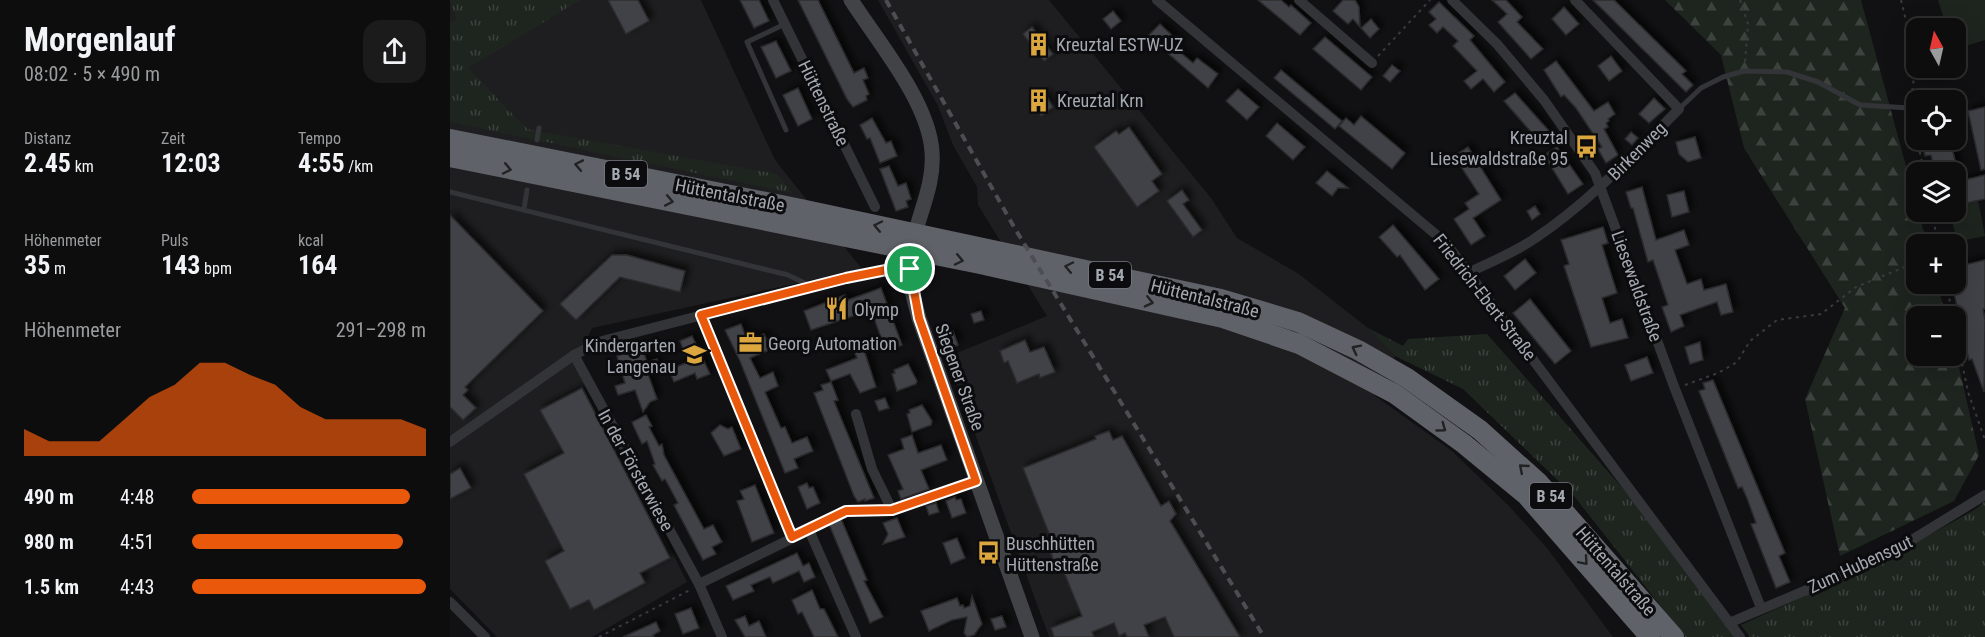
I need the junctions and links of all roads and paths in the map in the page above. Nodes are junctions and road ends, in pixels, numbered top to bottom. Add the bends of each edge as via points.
1 (773, 0) edge
2 (851, 0) edge
3 (1157, 0) edge
4 (1299, 0) edge
5 (1430, 0) edge
6 (1452, 0) edge
7 (1575, 0) edge
8 (1740, 0) edge
9 (1901, 0) edge
10 (1906, 20) edge
11 (785, 24) junction
12 (1372, 63) joint
13 (1744, 71) junction
14 (1906, 108) edge
15 (1679, 109) junction
16 (539, 129) dead end
17 (786, 130) dead end
18 (450, 139) edge
19 (537, 140) dead end
20 (450, 157) edge
21 (1601, 188) junction
22 (527, 190) dead end
23 (450, 192) edge
24 (875, 207) dead end
25 (524, 209) junction
26 (800, 218) junction
27 (1906, 267) edge
28 (910, 269) junction
29 (1468, 273) junction
30 (814, 287) junction
31 (701, 315) junction
32 (574, 355) junction
33 (1962, 366) edge
34 (1675, 389) junction
35 (856, 414) dead end
36 (1985, 440) edge
37 (450, 441) edge
38 (976, 481) junction
39 (1985, 495) edge
40 (892, 510) junction
41 (809, 530) junction
42 (792, 537) junction
43 (699, 584) junction
44 (450, 602) edge
45 (1761, 608) junction
46 (1730, 623) junction
47 (485, 637) edge
48 (599, 637) edge
49 (722, 637) edge
50 (856, 637) edge
51 (1032, 637) edge
52 (1650, 637) edge
53 (1674, 637) edge
54 (1740, 637) edge

1 - 11 street, Hüttenstraße
2 - 28 main road, Siegener Straße via 909,91 930,133 931,181
3 - 29 street, Friedrich-Ebert-Straße via 1423,221
4 - 12 street
5 - 12 path
6 - 21 street, Liesewaldstraße via 1497,44 1544,100 1595,173
7 - 15 street, Birkenweg
8 - 13 path via 1748,24
9 - 10 path
11 - 17 lane via 747,42
11 - 24 street, Hüttenstraße
13 - 14 lane via 1787,72 1818,82 1860,105
13 - 15 lane via 1701,88
15 - 21 street, Birkenweg
16 - 19 lane
26 -> 18 highway, Hüttentalstraße / B 54
20 -> 26 highway, Hüttentalstraße / B 54
21 - 29 street, Birkenweg via 1535,239
21 - 34 street, Liesewaldstraße
22 - 25 lane
23 - 25 lane
25 - 30 lane via 788,275
26 -> 52 highway, Hüttentalstraße / B 54 via 1223,318 1299,344 1395,394 1526,495
53 -> 26 highway, Hüttentalstraße / B 54 via 1539,483 1480,430 1407,378 1358,350 1298,322 1221,299
27 - 34 path via 1856,287 1821,314 1777,320 1750,341 1737,362
28 - 30 street via 882,270
28 - 38 main road, Siegener Straße via 919,318
29 - 46 street, Friedrich-Ebert-Straße
30 - 31 street
31 - 32 street via 602,341
31 - 42 street
32 - 37 street
32 - 43 street, In der Försterwiese
33 - 36 path
34 - 45 street, Liesewaldstraße
35 - 40 street via 872,469
38 - 40 street
38 - 51 main road, Siegener Straße
39 - 45 street, Zum Hubensgut via 1884,557
40 - 41 path via 846,511
41 - 42 street
41 - 50 street
42 - 43 street
43 - 48 path
43 - 49 street, In der Försterwiese
44 - 47 street
45 - 46 street, Zum Hubensgut
46 - 54 street, Friedrich-Ebert-Straße

